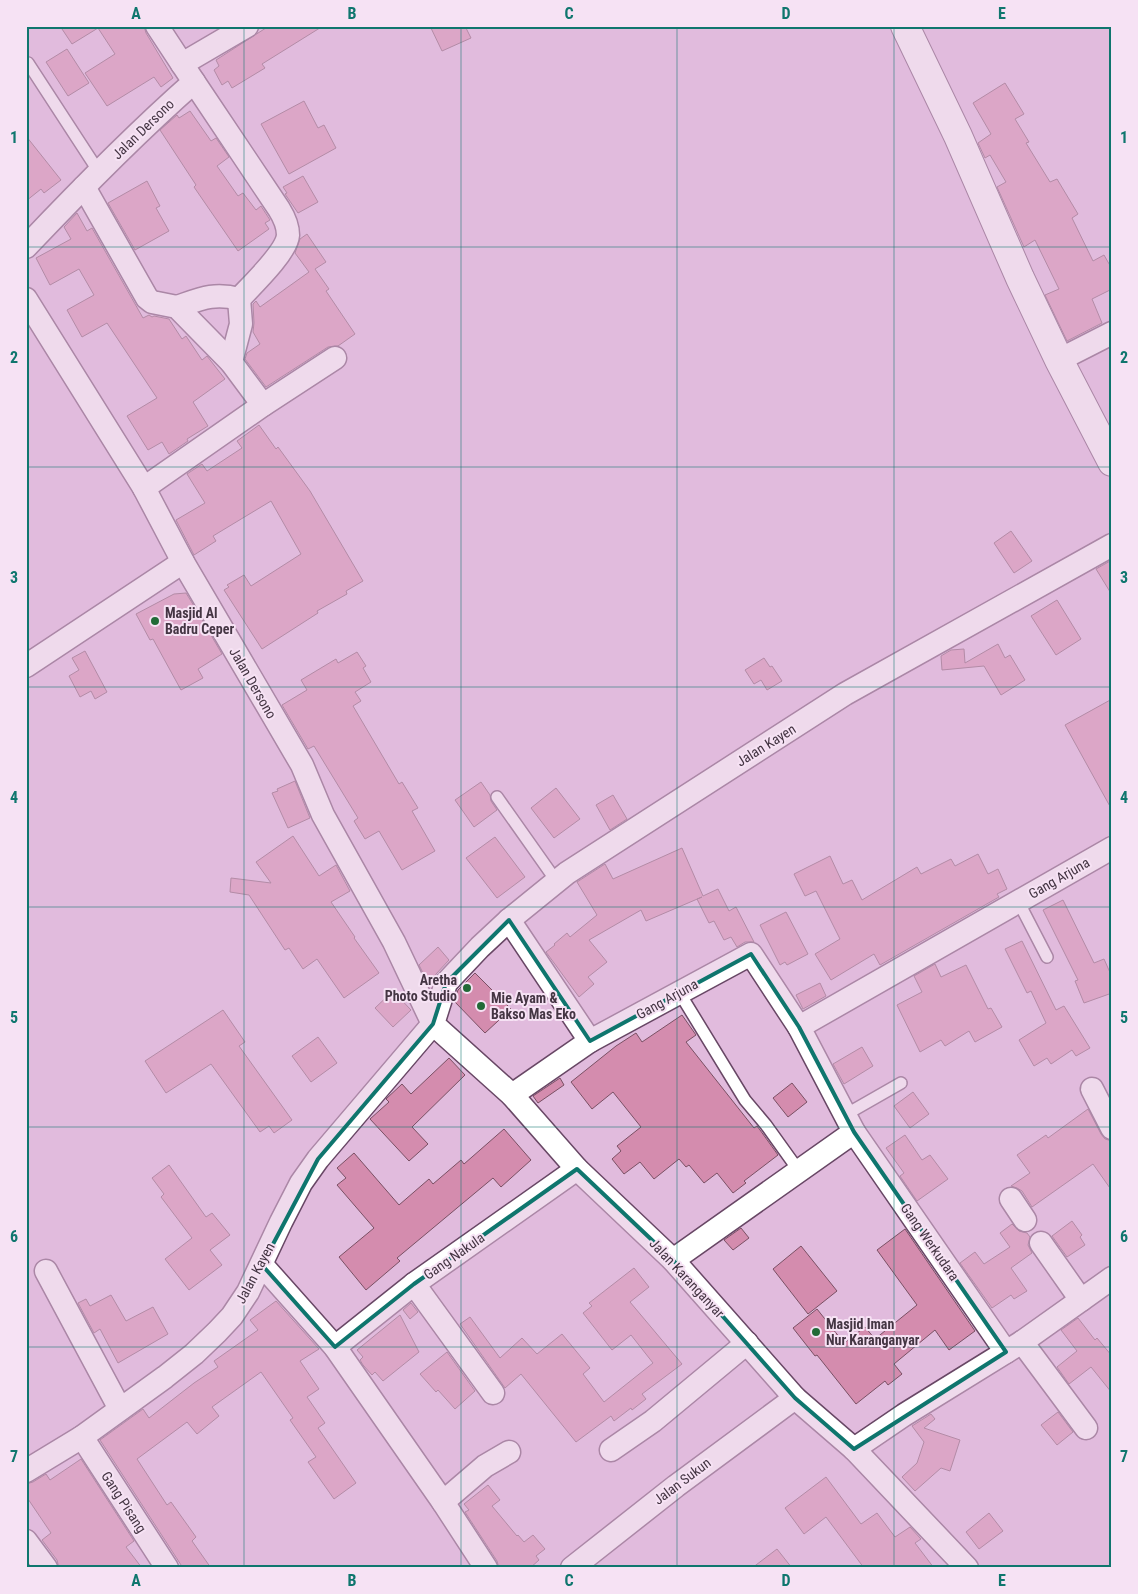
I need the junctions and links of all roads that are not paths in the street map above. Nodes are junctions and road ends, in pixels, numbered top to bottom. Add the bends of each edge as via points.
1 (157, 26) edge
2 (247, 26) edge
3 (904, 26) edge
4 (28, 63) dead end
5 (188, 73) junction
6 (92, 180) junction
7 (26, 247) edge
8 (26, 299) edge
9 (238, 299) junction
10 (177, 307) junction
11 (1112, 333) edge
12 (335, 358) dead end
13 (1059, 360) junction
14 (230, 362) junction
15 (263, 405) junction
16 (1112, 462) edge
17 (144, 488) junction
18 (1112, 545) edge
19 (182, 562) junction
20 (26, 666) edge
21 (497, 797) dead end
22 (1112, 848) edge
23 (557, 882) junction
24 (1018, 901) junction
25 (509, 920) junction
26 (1047, 957) dead end
27 (679, 992) junction
28 (433, 1024) junction
29 (799, 1027) junction
30 (590, 1041) junction
31 (900, 1083) dead end
32 (1092, 1089) dead end
33 (512, 1095) junction
34 (850, 1124) junction
35 (1112, 1128) edge
36 (577, 1169) junction
37 (799, 1171) junction
38 (1010, 1199) dead end
39 (1025, 1220) dead end
40 (1041, 1243) dead end
41 (673, 1260) junction
42 (262, 1265) junction
43 (46, 1271) dead end
44 (1112, 1278) edge
45 (414, 1284) junction
46 (1081, 1300) junction
47 (747, 1343) junction
48 (335, 1347) junction
49 (1014, 1347) junction
50 (493, 1393) dead end
51 (795, 1398) junction
52 (120, 1409) junction
53 (1086, 1428) dead end
54 (82, 1436) junction
55 (854, 1449) junction
56 (611, 1450) dead end
57 (509, 1452) dead end
58 (26, 1472) edge
59 (444, 1502) junction
60 (26, 1541) edge
61 (46, 1568) edge
62 (167, 1568) edge
63 (486, 1568) edge
64 (572, 1568) edge
65 (966, 1568) edge

1 - 5 street
2 - 5 street, Jalan Dersono
3 - 13 main road via 958,136
4 - 6 lane
5 - 6 street, Jalan Dersono via 153,118
5 - 9 street via 279,209 287,228 288,237 276,258
6 - 7 street, Jalan Dersono
6 - 10 street via 143,293 152,302
8 - 17 street, Jalan Dersono
9 - 10 street via 224,295 207,297
9 - 14 street via 241,324
10 - 14 street
11 - 13 street
12 - 15 street
13 - 16 main road
14 - 15 street
15 - 17 street
17 - 19 street, Jalan Dersono
18 - 23 street, Jalan Kayen via 845,694
19 - 20 street
19 - 28 street, Jalan Dersono via 302,765 323,815 394,942
21 - 23 lane
22 - 24 street, Gang Arjuna
23 - 25 street, Jalan Kayen
24 - 26 lane
24 - 29 street, Gang Arjuna
25 - 28 street, Jalan Kayen via 446,983
25 - 30 street
27 - 29 street, Gang Arjuna via 751,954
27 - 30 street, Gang Arjuna
27 - 37 lane via 745,1100
28 - 33 street, Jalan Karanganyar
28 - 42 street, Jalan Kayen via 318,1159 301,1183
29 - 34 street, Gang Arjuna
30 - 33 street, Gang Arjuna
31 - 34 lane
32 - 35 street
33 - 36 street, Jalan Karanganyar
34 - 37 street
34 - 49 street, Gang Werkudara
36 - 41 street, Jalan Karanganyar
36 - 45 street, Gang Nakula
37 - 41 street
38 - 39 street
40 - 46 street
41 - 47 street, Jalan Karanganyar
42 - 48 street
42 - 52 street, Jalan Kayen via 232,1316 217,1332 194,1354
43 - 52 street
44 - 46 street
45 - 48 street, Gang Nakula
45 - 50 street
46 - 49 street
47 - 51 street, Jalan Karanganyar
47 - 56 street via 653,1421
48 - 59 street
49 - 53 street, Gang Werkudara
49 - 55 street
51 - 55 street, Jalan Karanganyar
51 - 64 street, Jalan Sukun
52 - 54 street, Jalan Kayen
54 - 58 street, Jalan Kayen
54 - 62 street, Gang Pisang
55 - 65 street, Jalan Karanganyar
57 - 59 street via 486,1466
59 - 63 street
60 - 61 street

